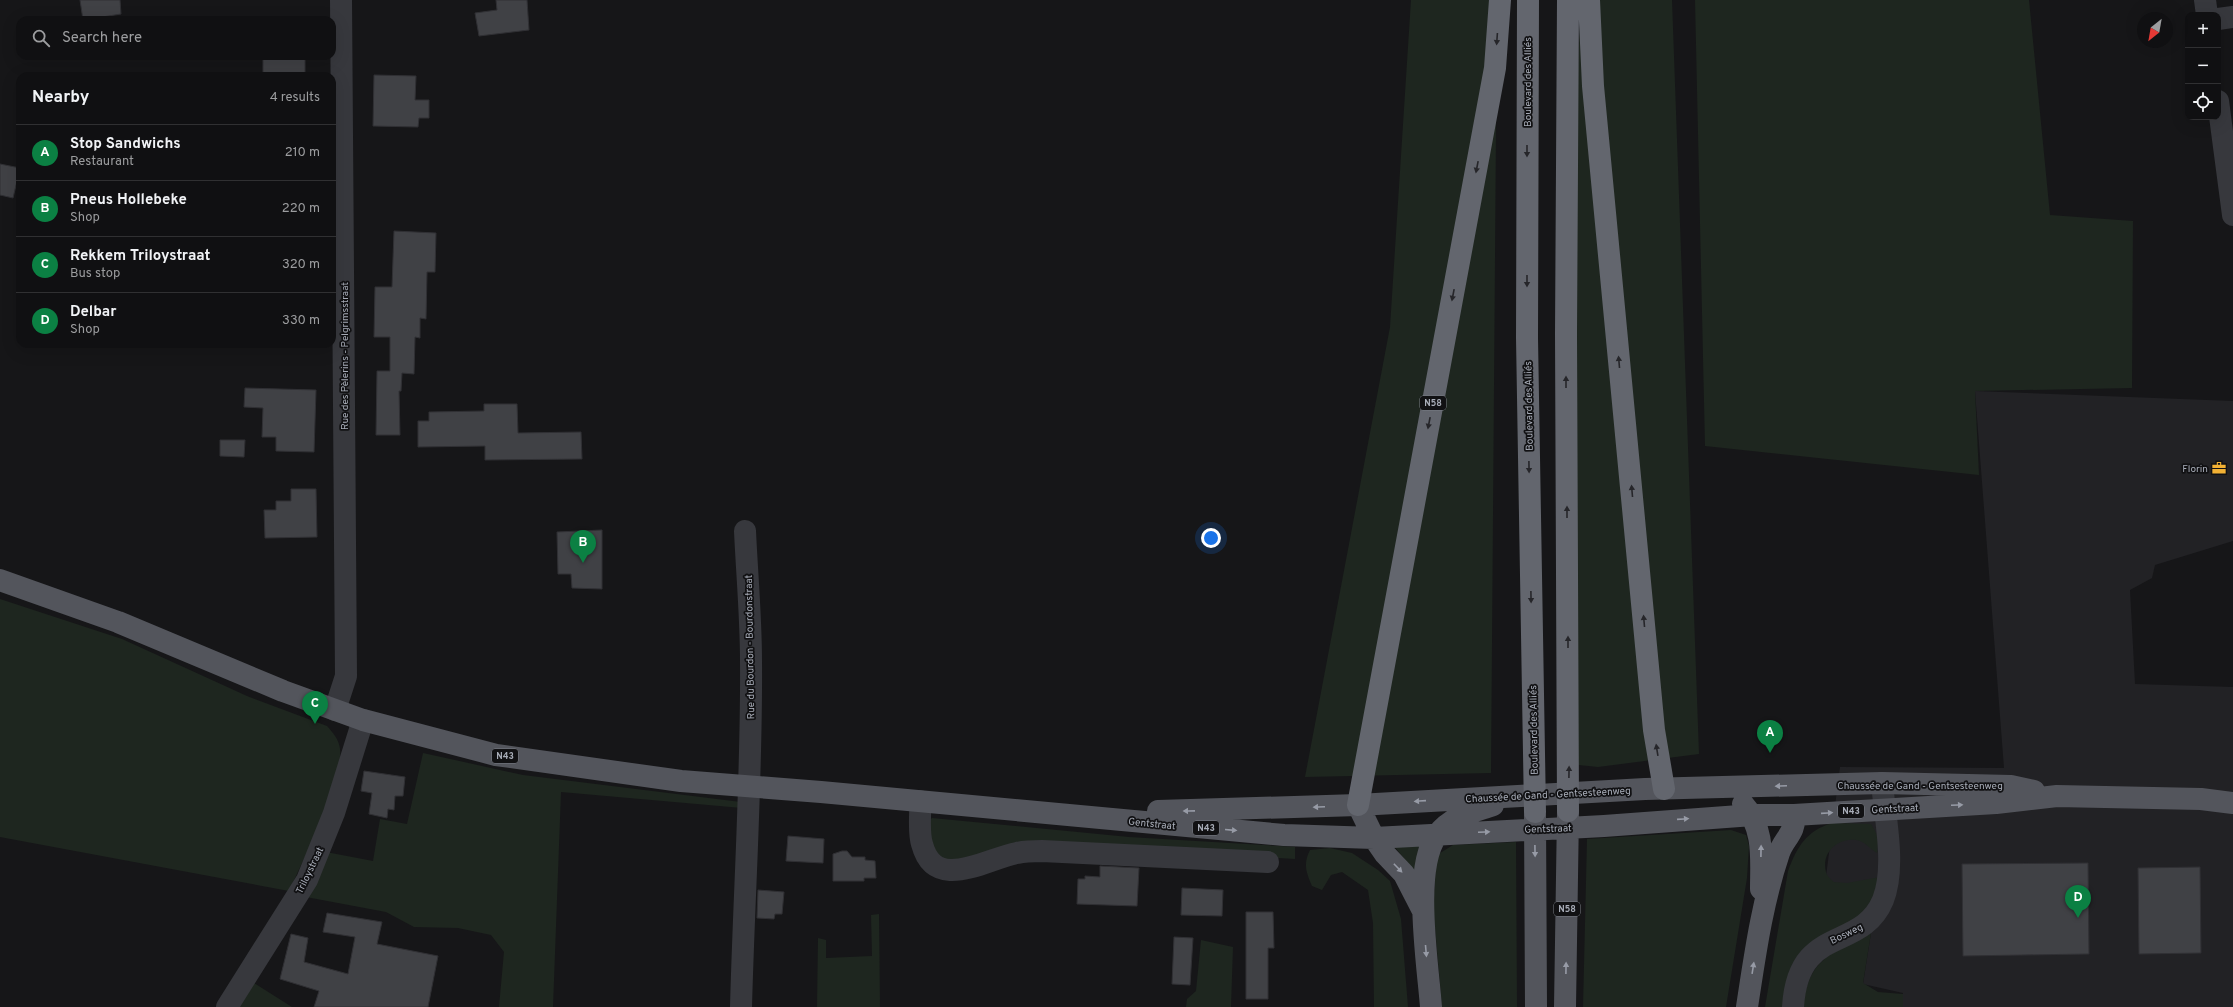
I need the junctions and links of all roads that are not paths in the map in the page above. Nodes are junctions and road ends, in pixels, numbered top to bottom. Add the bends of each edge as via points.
1 (341, 0) edge
2 (1500, 0) edge
3 (1528, 0) edge
4 (1568, 0) edge
5 (1589, 0) edge
6 (2205, 0) edge
7 (2207, 12) edge
8 (2233, 17) edge
9 (2221, 19) edge
10 (2220, 120) edge
11 (2233, 215) edge
12 (745, 531) dead end
13 (0, 580) edge
14 (335, 710) junction
15 (363, 720) junction
16 (1882, 783) junction
17 (750, 787) junction
18 (1719, 788) junction
19 (2233, 792) edge
20 (2057, 796) junction
21 (2201, 798) junction
22 (920, 801) junction
23 (1650, 802) junction
24 (2233, 803) edge
25 (1358, 805) junction
26 (1885, 808) junction
27 (1568, 811) joint
28 (1039, 812) junction
29 (1535, 812) joint
30 (1753, 815) junction
31 (1794, 815) junction
32 (1459, 816) junction
33 (1438, 834) junction
34 (1374, 838) junction
35 (1268, 862) dead end
36 (1423, 912) junction
37 (1760, 918) junction
38 (227, 1007) edge
39 (741, 1007) edge
40 (1431, 1007) edge
41 (1536, 1007) edge
42 (1565, 1007) edge
43 (1747, 1007) edge
44 (1793, 1007) edge

1 - 14 street, Rue des Pèlerins - Pelgrimsstraat via 346,676
2 -> 25 highway, N58 via 1495,68
3 -> 29 highway, Boulevard des Alliés via 1527,338
27 -> 4 highway, N58
23 -> 5 highway via 1654,730 1598,142
6 - 7 street
8 - 9 street
10 - 11 street
12 - 17 street, Rue du Bourdon - Bourdonstraat via 751,663
13 - 14 main road, N43 via 118,622
14 - 15 main road, N43
15 - 17 main road, N43 via 496,755 681,781
15 - 38 street, Triloystraat via 334,813 307,880
16 -> 18 main road, Chaussée de Gand - Gentsesteenweg / N43
16 - 20 main road, Chaussée de Gand - Gentsesteenweg / N43 via 2011,786
16 - 26 street, Bosweg
17 - 22 main road, N43
17 - 39 street, Rue du Bourdon - Bourdonstraat via 745,858
18 - 23 main road, Chaussée de Gand - Gentsesteenweg / N43
18 - 30 main road via 1739,800
19 - 21 main road, N43
20 - 21 main road, N43
26 -> 20 main road, Gentstraat / N43
21 - 24 main road, N43
22 - 28 main road, N43
22 - 35 street via 921,842 926,857 944,870 961,870 1017,853 1042,850
23 -> 30 main road, Gentstraat / N43
23 - 32 main road, Chaussée de Gand - Gentsesteenweg / N43 via 1519,797
32 -> 23 main road, Gentstraat / N43 via 1604,826
25 -> 28 main road, Chaussée de Gand - Gentsesteenweg / N43 via 1252,810
32 -> 25 main road, Chaussée de Gand - Gentsesteenweg / N43
25 - 34 main road
31 -> 26 main road, Gentstraat / N43
26 - 44 street, Bosweg via 1889,861 1883,900 1871,920 1859,929 1826,943 1808,959 1800,970 1794,990
42 -> 27 main road, N58
28 -> 34 main road, Gentstraat / N43 via 1284,835
29 -> 41 main road
30 - 31 main road, Gentstraat / N43
37 -> 30 main road via 1761,843
31 - 37 main road via 1795,826 1779,852
32 - 33 main road, Gentstraat / N43
33 - 34 main road, Gentstraat / N43
33 - 36 main road via 1428,854
34 -> 36 main road via 1404,874
36 -> 40 main road
43 -> 37 main road

